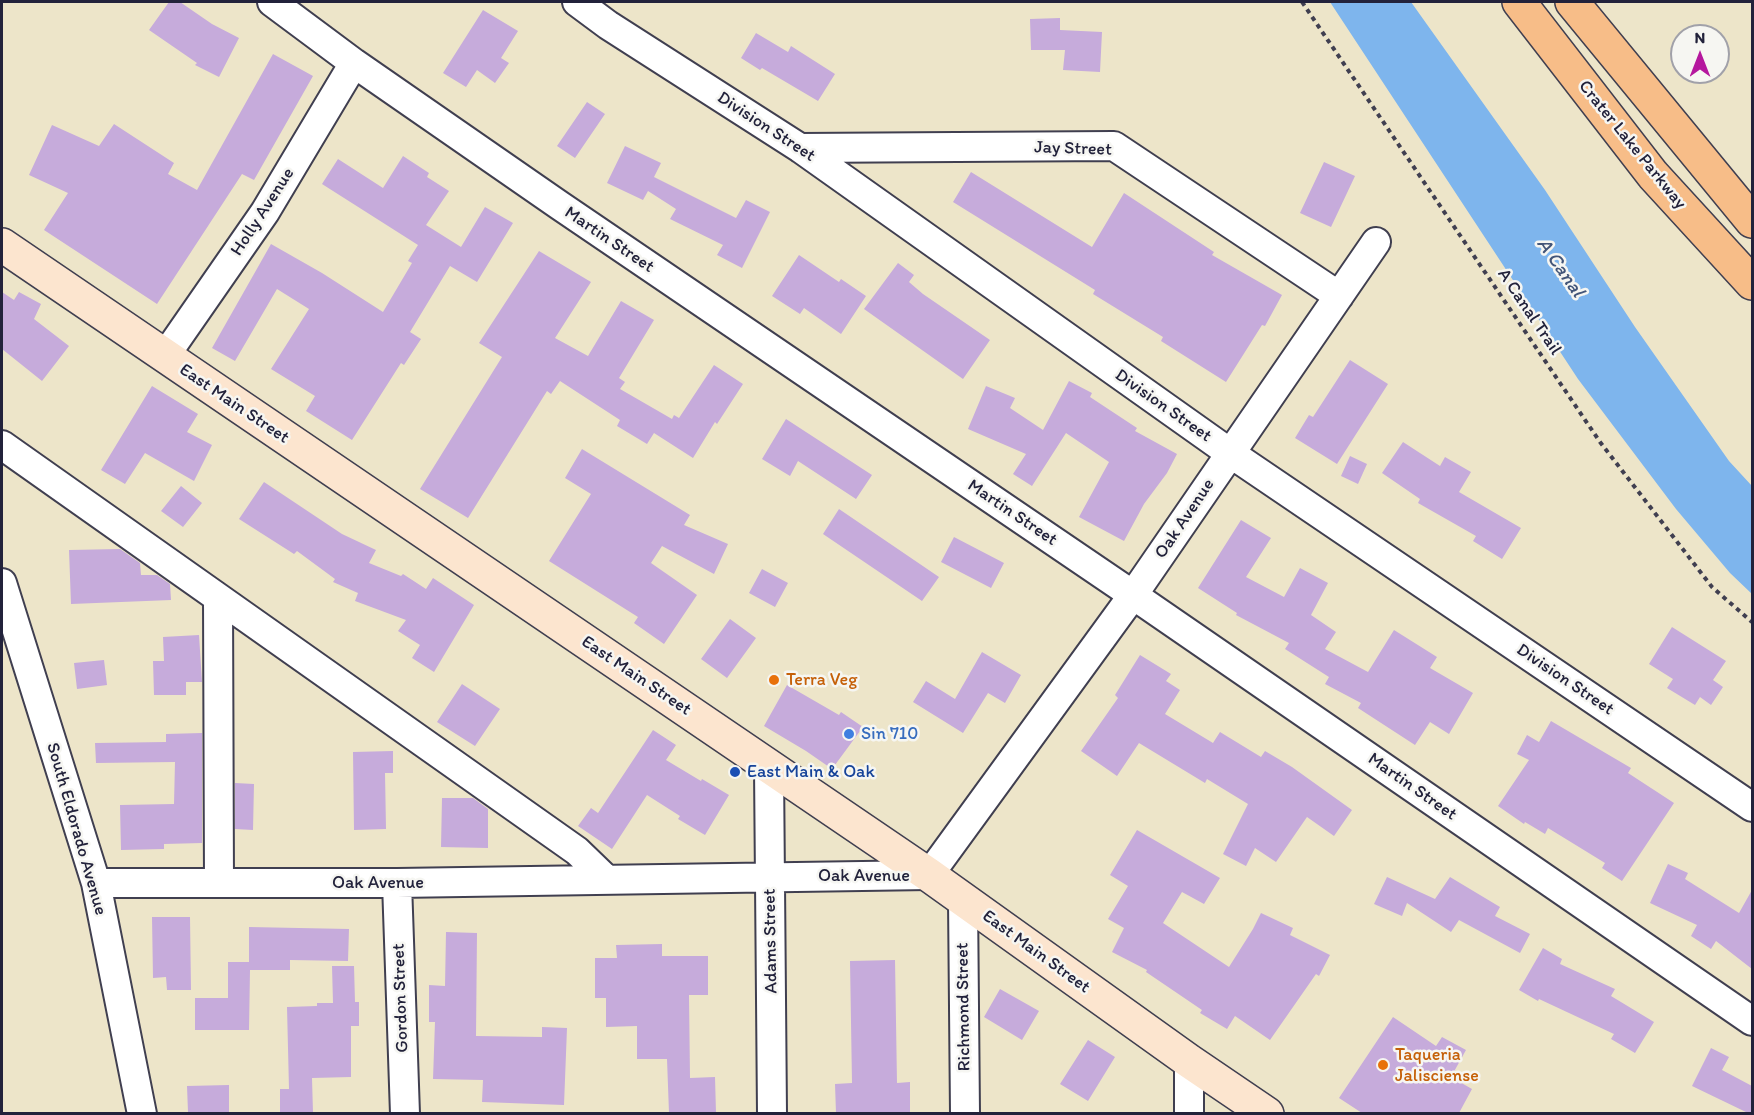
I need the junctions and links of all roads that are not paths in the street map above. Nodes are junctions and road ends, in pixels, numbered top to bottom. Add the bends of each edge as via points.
1 (272, 2) edge
2 (577, 2) edge
3 (1519, 2) edge
4 (1579, 6) edge
5 (354, 63) junction
6 (800, 148) junction
7 (1752, 221) edge
8 (1376, 242) dead end
9 (2, 245) edge
10 (1752, 283) edge
11 (1339, 296) junction
12 (165, 356) junction
13 (2, 445) edge
14 (1230, 453) junction
15 (2, 583) edge
16 (1133, 595) junction
17 (219, 598) junction
18 (769, 768) junction
19 (1752, 807) edge
20 (929, 875) junction
21 (770, 877) junction
22 (606, 879) junction
23 (96, 883) junction
24 (219, 883) junction
25 (397, 883) junction
26 (963, 900) junction
27 (1752, 1022) edge
28 (1189, 1061) junction
29 (142, 1113) edge
30 (405, 1113) edge
31 (772, 1113) edge
32 (965, 1113) edge
33 (1189, 1113) edge
34 (1267, 1113) edge

1 - 5 street, Martin Street
2 - 6 street, Division Street
3 - 10 main road, Crater Lake Parkway via 1653,175
4 - 7 main road
5 - 12 street, Holly Avenue via 266,212
5 - 16 street, Martin Street
6 - 11 street, Jay Street via 1114,146
6 - 14 street, Division Street
8 - 11 street, Oak Avenue
9 - 12 street, East Main Street
11 - 14 street, Oak Avenue
12 - 18 street, East Main Street
13 - 17 street
14 - 16 street, Oak Avenue
14 - 19 street, Division Street
15 - 23 street, South Eldorado Avenue
16 - 20 street, Oak Avenue
16 - 27 street, Martin Street
17 - 22 street via 577,851
17 - 24 street
18 - 20 street, East Main Street
18 - 21 street, Adams Street
20 - 21 street, Oak Avenue
20 - 26 street, East Main Street
21 - 22 street, Oak Avenue
21 - 31 street, Adams Street
22 - 25 street, Oak Avenue
23 - 24 street, Oak Avenue
23 - 29 street, South Eldorado Avenue
24 - 25 street, Oak Avenue
25 - 30 street, Gordon Street
26 - 28 street, East Main Street
26 - 32 street, Richmond Street
28 - 33 street
28 - 34 street, East Main Street

